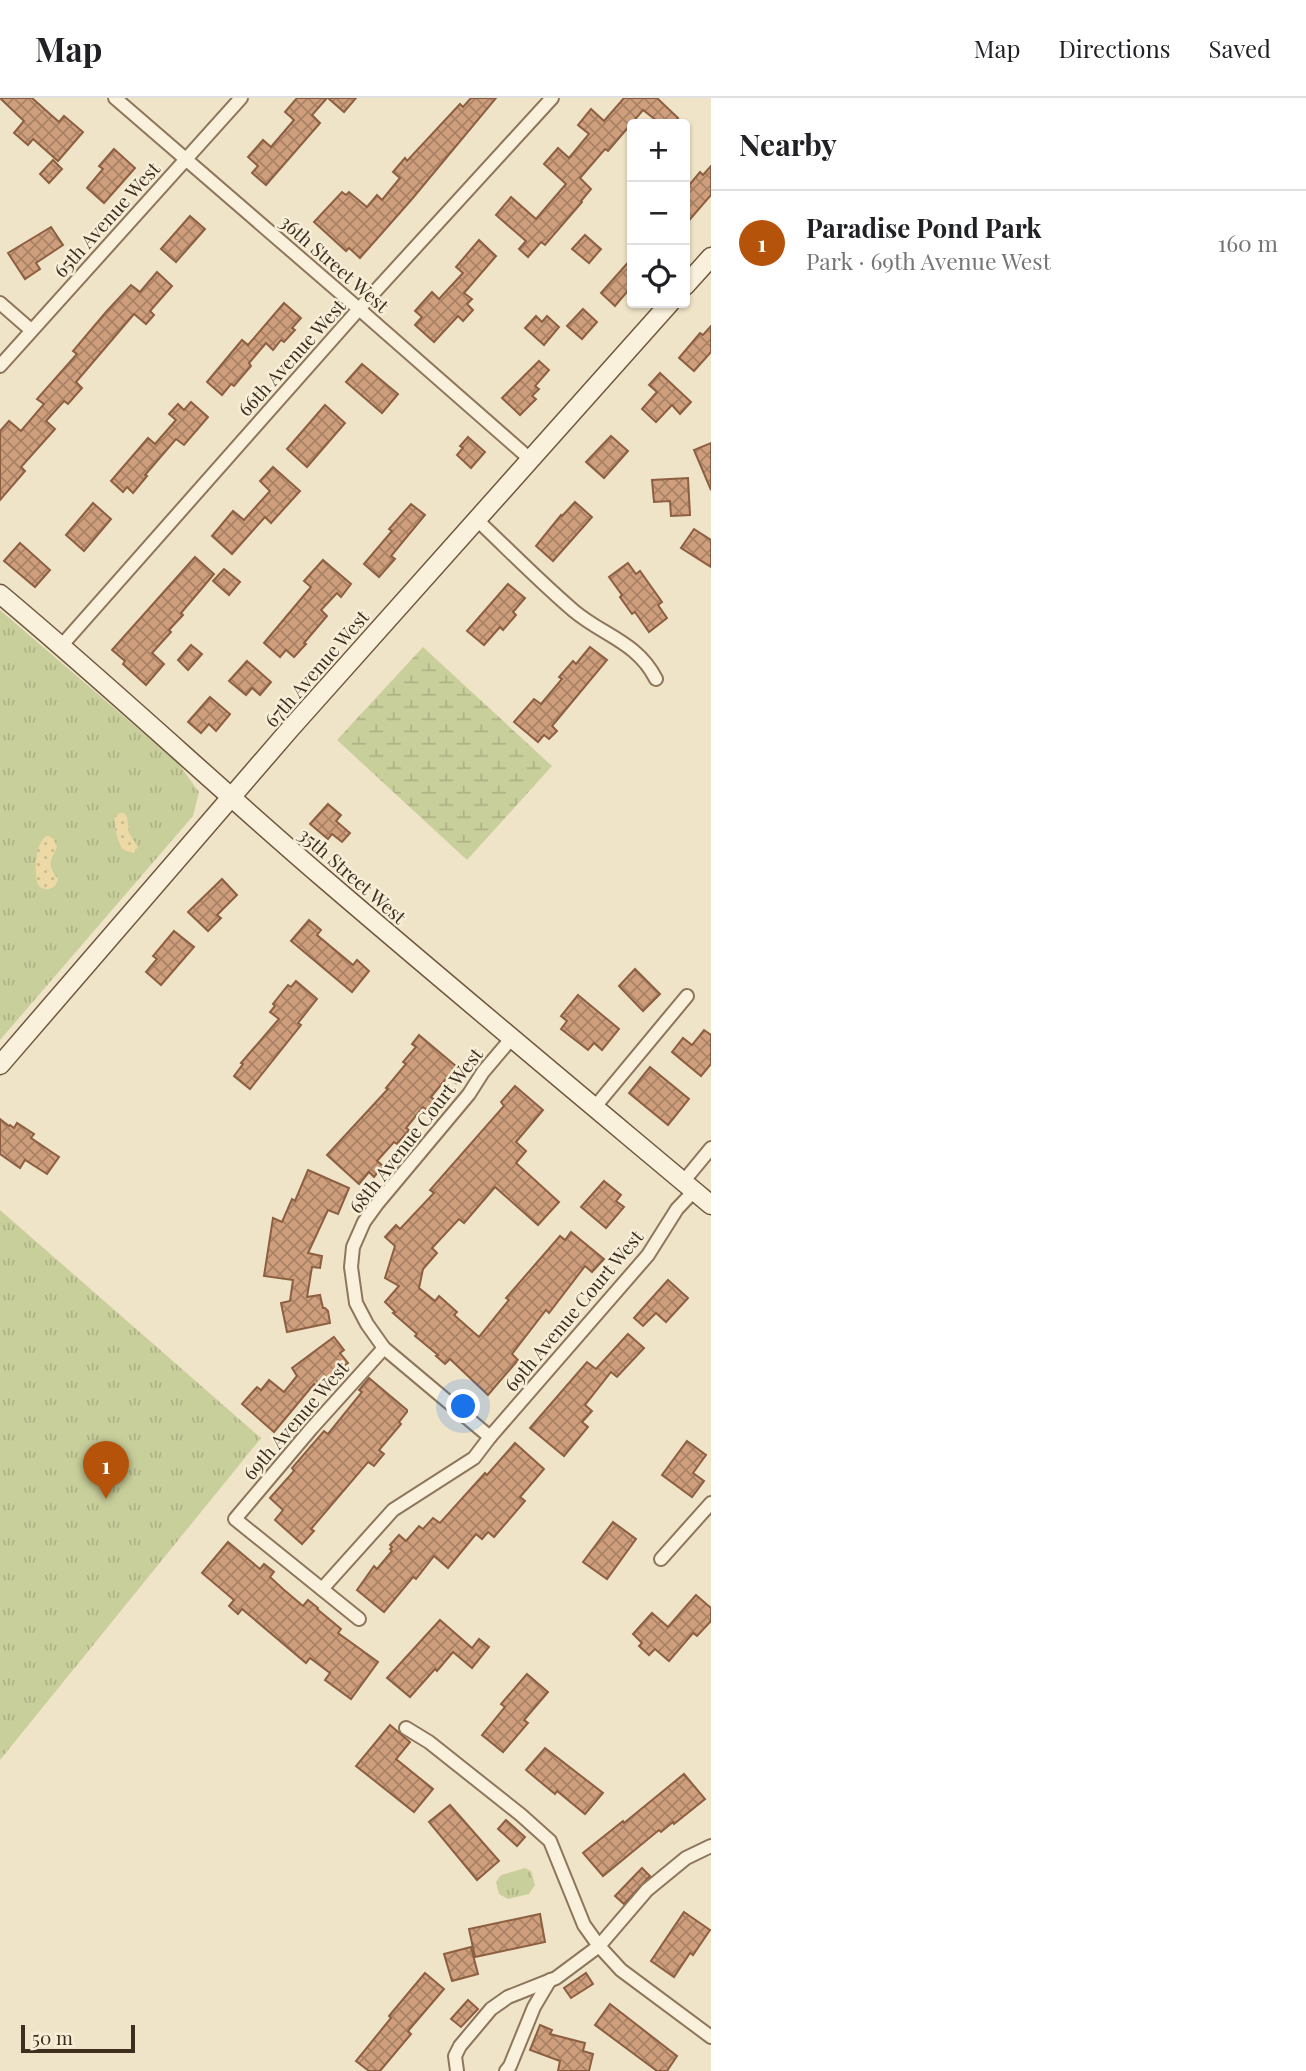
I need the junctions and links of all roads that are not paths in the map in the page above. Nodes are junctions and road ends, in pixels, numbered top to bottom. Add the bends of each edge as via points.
1 (115, 98) edge
2 (241, 98) edge
3 (552, 98) edge
4 (186, 160) junction
5 (711, 257) edge
6 (690, 280) edge
7 (0, 303) edge
8 (666, 308) edge
9 (359, 309) junction
10 (31, 330) junction
11 (0, 366) edge
12 (530, 459) junction
13 (476, 519) junction
14 (0, 594) edge
15 (62, 645) junction
16 (656, 679) dead end
17 (231, 797) junction
18 (687, 996) dead end
19 (511, 1039) junction
20 (0, 1065) edge
21 (594, 1108) junction
22 (711, 1148) edge
23 (688, 1186) junction
24 (711, 1205) edge
25 (384, 1348) junction
26 (489, 1437) junction
27 (711, 1503) edge
28 (661, 1559) dead end
29 (322, 1590) junction
30 (359, 1619) dead end
31 (407, 1728) dead end
32 (711, 1846) edge
33 (599, 1947) junction
34 (550, 1980) junction
35 (711, 2036) edge
36 (457, 2071) edge
37 (506, 2071) edge

1 - 4 street, 36th Street West
2 - 4 street, 65th Avenue West
3 - 9 street, 66th Avenue West
4 - 9 street, 36th Street West
4 - 10 street, 65th Avenue West
5 - 6 street
7 - 10 street
8 - 12 street, 67th Avenue West
9 - 12 street, 36th Street West
9 - 15 street, 66th Avenue West
10 - 11 street, 65th Avenue West
12 - 13 street, 67th Avenue West
13 - 16 street via 576,612 632,648
13 - 17 street, 67th Avenue West
14 - 15 street, 35th Street West
15 - 17 street, 35th Street West
17 - 19 street, 35th Street West
17 - 20 street, 67th Avenue West
18 - 21 street
19 - 21 street, 35th Street West
19 - 25 street, 68th Avenue Court West via 377,1204 353,1247 356,1303
21 - 23 street, 35th Street West
22 - 23 street
23 - 24 street, 35th Street West
23 - 26 street, 69th Avenue Court West via 648,1255
25 - 26 street
25 - 29 street, 69th Avenue West via 235,1519
26 - 29 street, 69th Avenue Court West via 474,1458 393,1510
27 - 28 street
29 - 30 street
31 - 33 street via 550,1841 584,1925
32 - 33 street via 686,1858 647,1890
33 - 34 street
33 - 35 street via 621,1970
34 - 36 street via 491,2009 460,2046 455,2056
34 - 37 street

